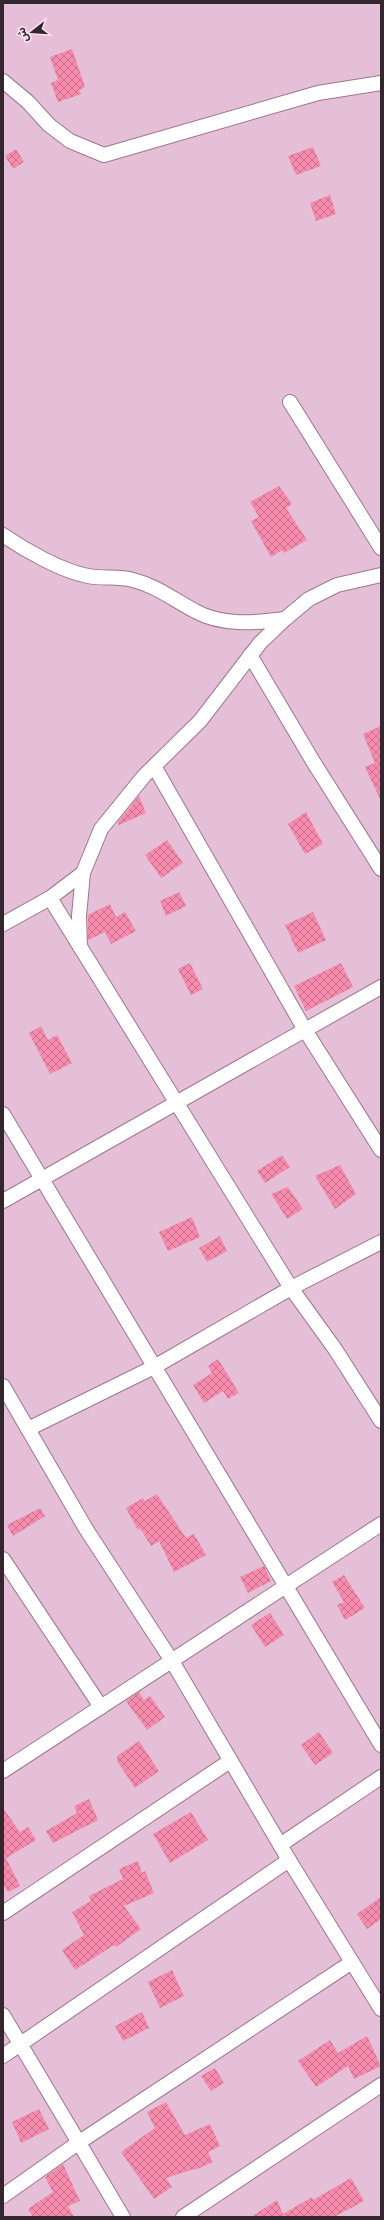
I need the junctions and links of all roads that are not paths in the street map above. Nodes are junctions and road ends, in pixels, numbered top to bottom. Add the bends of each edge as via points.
1 (3, 81) edge
2 (381, 83) edge
3 (290, 402) dead end
4 (3, 535) edge
5 (381, 548) edge
6 (381, 575) edge
7 (284, 618) junction
8 (250, 656) junction
9 (154, 766) junction
10 (381, 869) edge
11 (83, 873) junction
12 (50, 898) junction
13 (3, 924) edge
14 (80, 949) junction
15 (381, 987) edge
16 (305, 1030) junction
17 (176, 1103) junction
18 (3, 1114) edge
19 (381, 1150) edge
20 (42, 1178) junction
21 (3, 1201) edge
22 (381, 1242) edge
23 (291, 1288) junction
24 (154, 1367) junction
25 (3, 1386) edge
26 (381, 1421) edge
27 (28, 1429) junction
28 (381, 1524) edge
29 (3, 1559) edge
30 (287, 1587) junction
31 (172, 1661) junction
32 (101, 1707) junction
33 (381, 1745) edge
34 (230, 1761) junction
35 (3, 1771) edge
36 (381, 1777) edge
37 (280, 1845) junction
38 (289, 1860) junction
39 (3, 1912) edge
40 (352, 1962) junction
41 (381, 2009) edge
42 (3, 2015) edge
43 (21, 2044) junction
44 (3, 2056) edge
45 (381, 2085) edge
46 (78, 2143) junction
47 (3, 2196) edge
48 (123, 2217) edge
49 (183, 2217) edge

1 - 2 street via 70,142 104,155 318,92
3 - 5 street
4 - 7 street via 24,550 59,565 88,576 112,576 134,580 166,593 196,612 228,622 260,623
6 - 7 street via 336,585 309,599
7 - 8 street
8 - 9 street via 200,721
8 - 10 street
9 - 11 street via 101,829
9 - 16 street
11 - 12 street
11 - 14 street via 79,916
12 - 13 street
12 - 14 street
14 - 17 street
15 - 16 street
16 - 17 street
16 - 19 street
17 - 20 street
17 - 23 street
18 - 20 street
20 - 21 street
20 - 24 street
22 - 23 street
23 - 24 street
23 - 26 street via 335,1349
24 - 27 street
24 - 30 street
25 - 27 street
27 - 31 street via 86,1530
28 - 30 street
29 - 32 street
30 - 31 street
30 - 33 street
31 - 32 street
31 - 34 street
32 - 35 street
34 - 37 street
34 - 39 street
36 - 37 street
37 - 38 street
38 - 40 street
38 - 43 street
40 - 41 street
40 - 46 street
42 - 43 street
43 - 44 street
43 - 46 street
45 - 49 street
46 - 47 street
46 - 48 street

